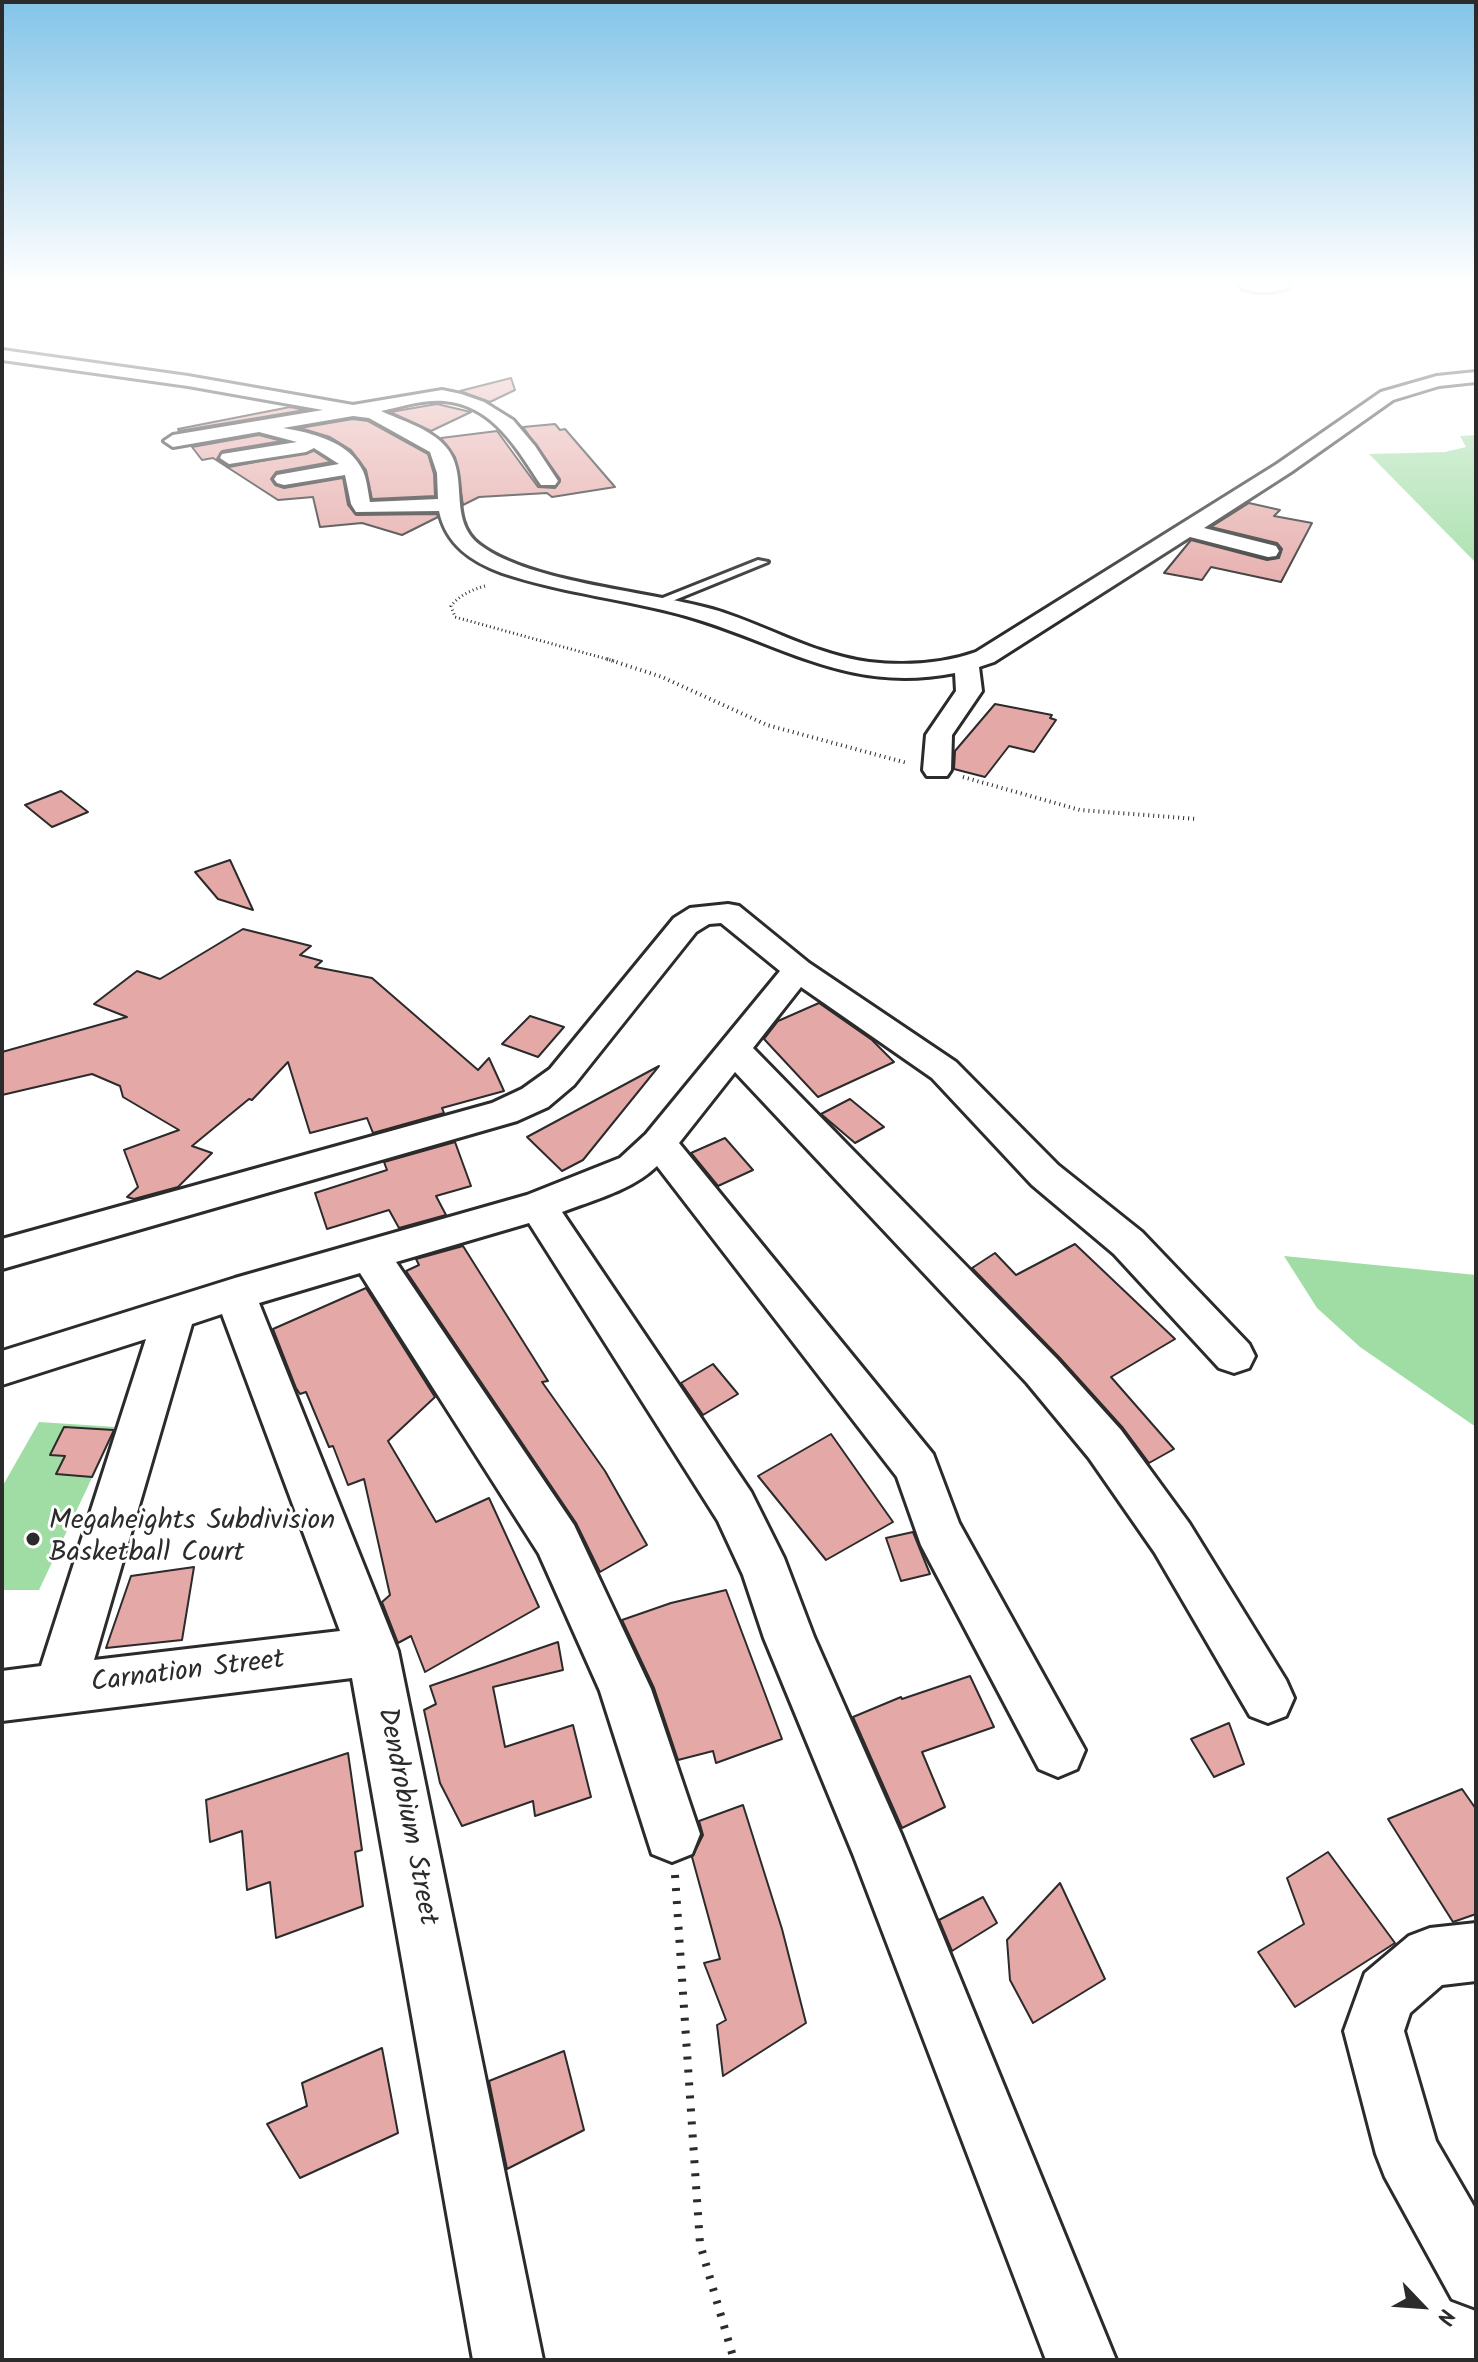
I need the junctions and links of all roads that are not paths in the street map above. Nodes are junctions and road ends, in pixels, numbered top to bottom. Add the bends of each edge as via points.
1 (272, 396) edge
2 (428, 396) edge
3 (443, 396) edge
4 (1387, 396) edge
5 (348, 410) junction
6 (253, 427) junction
7 (173, 441) dead end
8 (321, 443) junction
9 (229, 458) dead end
10 (352, 468) junction
11 (284, 479) dead end
12 (548, 481) dead end
13 (445, 505) junction
14 (1188, 530) junction
15 (1268, 551) dead end
16 (762, 562) dead end
17 (656, 603) junction
18 (967, 664) junction
19 (937, 770) road end
20 (798, 970) junction
21 (733, 1048) junction
22 (659, 1143) junction
23 (538, 1206) junction
24 (2, 1254) edge
25 (369, 1254) junction
26 (235, 1294) junction
27 (174, 1315) junction
28 (1234, 1356) dead end
29 (2, 1368) edge
30 (373, 1651) junction
31 (59, 1690) junction
32 (2, 1696) edge
33 (1268, 1698) dead end
34 (1058, 1750) dead end
35 (672, 1834) road end
36 (1476, 1952) edge
37 (1476, 2275) edge
38 (508, 2360) edge
39 (1081, 2360) edge

1 - 5 street
2 - 5 street
3 - 12 street via 516,430
4 - 14 street
5 - 6 street
5 - 13 street via 381,415 434,445 443,458
6 - 7 street
6 - 8 street
8 - 9 street
8 - 10 street
10 - 11 street
10 - 13 street via 363,508
13 - 17 street via 468,546 496,564
14 - 15 street
14 - 18 street
16 - 17 lane
17 - 18 street via 720,619 837,664 907,672
18 - 19 street via 969,691 939,735
20 - 21 street
20 - 24 street via 728,913 701,915 685,925 562,1077 535,1098 504,1112
20 - 28 street via 944,1070 1045,1175 1128,1243
21 - 22 street
21 - 33 street via 1042,1371 1105,1444 1172,1538
22 - 23 street via 633,1167
22 - 34 street via 917,1468 938,1530
23 - 25 street
23 - 39 street via 735,1507 767,1574
25 - 26 street
25 - 35 street via 557,1540 625,1689
26 - 27 street
26 - 30 street, Dendrobium Street
27 - 29 street
27 - 31 street
30 - 31 street, Carnation Street
30 - 38 street, Dendrobium Street
31 - 32 street, Carnation Street
36 - 37 street via 1430,1957 1386,1994 1374,2031 1408,2154

